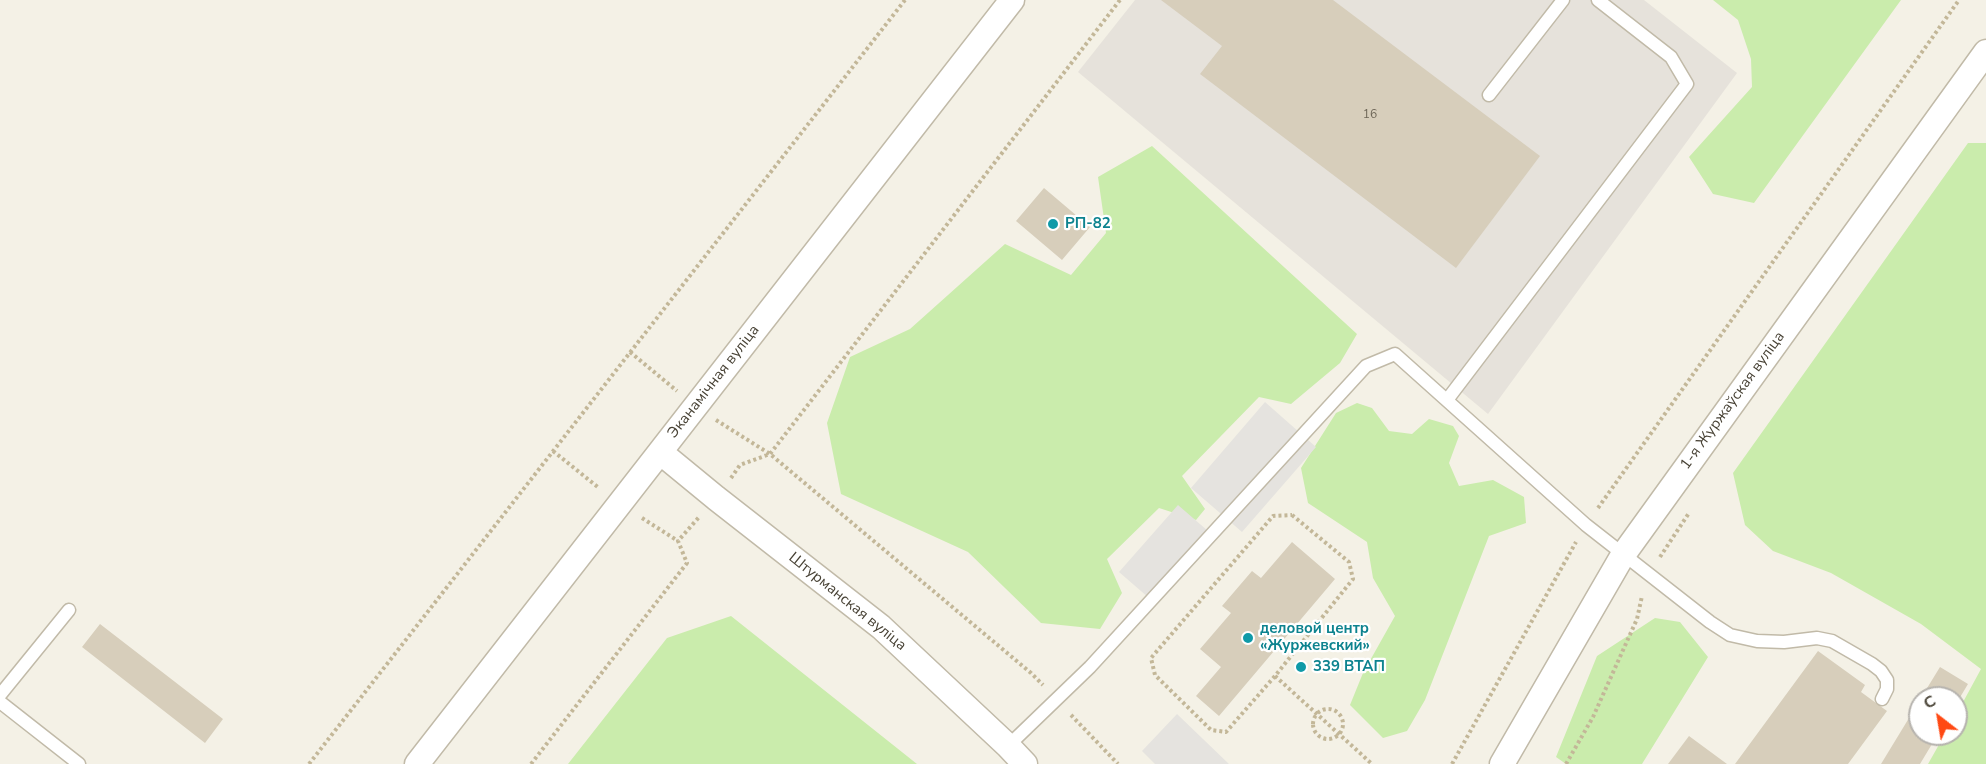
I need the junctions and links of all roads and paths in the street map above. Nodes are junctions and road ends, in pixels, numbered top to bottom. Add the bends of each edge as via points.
1 (905, 0) edge
2 (1012, 0) edge
3 (1120, 0) edge
4 (1563, 0) edge
5 (1598, 0) edge
6 (1959, 0) edge
7 (1986, 52) edge
8 (1489, 95) dead end
9 (630, 352) junction
10 (1447, 400) junction
11 (695, 406) junction
12 (660, 452) junction
13 (770, 454) junction
14 (716, 498) junction
15 (1586, 525) junction
16 (1623, 555) junction
17 (1648, 574) junction
18 (69, 610) dead end
19 (1275, 676) junction
20 (0, 695) edge
21 (1882, 699) dead end
22 (1057, 700) junction
23 (0, 702) edge
24 (1317, 714) junction
25 (1340, 735) junction
26 (1008, 746) junction
27 (79, 764) edge
28 (309, 764) edge
29 (417, 764) edge
30 (531, 764) edge
31 (1025, 764) edge
32 (1118, 764) edge
33 (1372, 764) edge
34 (1452, 764) edge
35 (1502, 764) edge
36 (1566, 764) edge

1 - 9 path
2 - 11 street, Эканамічная вуліца
3 - 13 path
4 - 8 lane
5 - 10 lane via 1671,57 1687,84
6 - 15 path
7 - 16 street, 1-я Журжаўская вуліца
9 - 11 path
9 - 28 path
10 - 15 lane
10 - 22 lane via 1395,354 1366,366
11 - 12 street, Эканамічная вуліца
11 - 13 path
12 - 14 street, Штурманская вуліца
12 - 29 street, Эканамічная вуліца
13 - 14 path via 740,465
13 - 22 path via 1031,673
14 - 26 street, Штурманская вуліца via 881,627
14 - 30 path via 678,541 687,563
15 - 16 lane
15 - 34 path
16 - 17 lane
16 - 35 street, 1-я Журжаўская вуліца
17 - 21 lane via 1730,635 1757,641 1832,641 1881,671 1887,680
17 - 36 path via 1637,619 1593,717
18 - 20 lane
19 - 19 path via 1353,579 1349,562 1292,515 1273,516 1151,658 1155,675 1211,730 1226,732
19 - 24 path
22 - 26 lane
22 - 32 path
23 - 27 lane
24 - 25 path
24 - 25 path via 1313,727 1321,738
24 - 25 path via 1329,708 1341,714 1344,728
25 - 33 path
26 - 31 street, Штурманская вуліца

